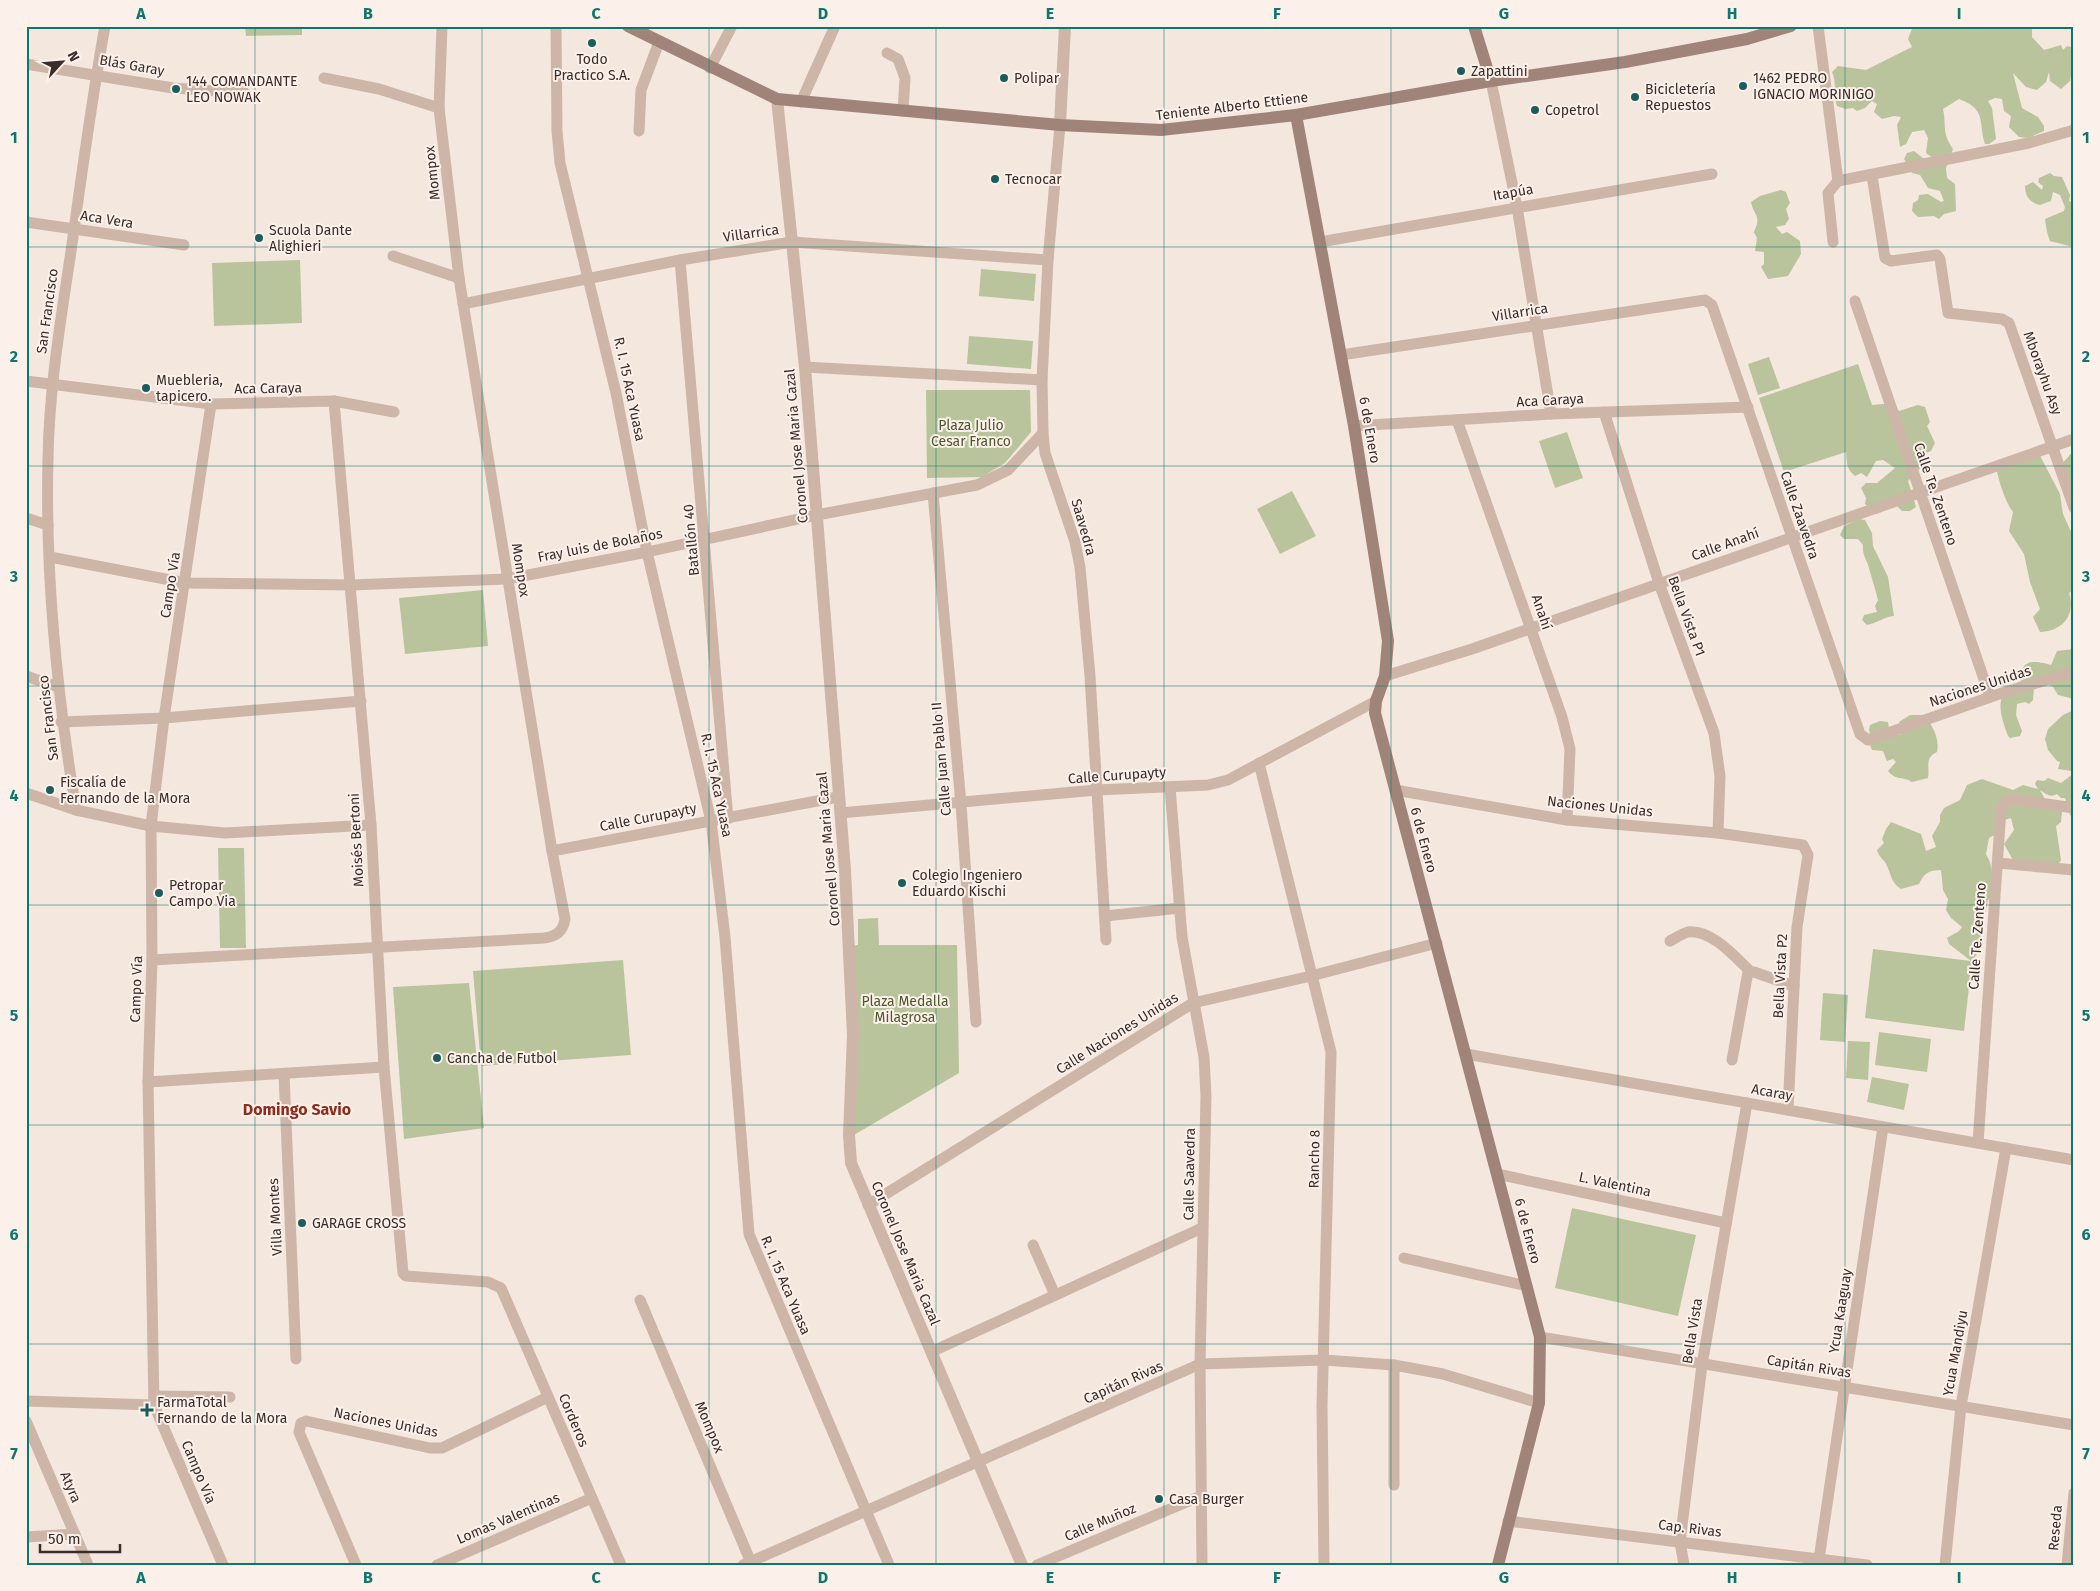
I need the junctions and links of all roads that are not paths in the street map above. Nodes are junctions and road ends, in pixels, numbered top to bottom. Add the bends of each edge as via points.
1 (105, 26) edge
2 (442, 26) edge
3 (556, 26) edge
4 (732, 26) edge
5 (835, 26) edge
6 (1065, 26) edge
7 (1474, 26) edge
8 (1791, 26) edge
9 (1818, 26) edge
10 (636, 28) edge
11 (659, 42) junction
12 (886, 53) dead end
13 (26, 64) edge
14 (710, 68) junction
15 (96, 74) junction
16 (324, 78) dead end
17 (1491, 82) junction
18 (245, 93) dead end
19 (777, 99) junction
20 (801, 102) junction
21 (439, 108) junction
22 (903, 111) junction
23 (1296, 115) junction
24 (1060, 125) junction
25 (2074, 130) edge
26 (639, 131) dead end
27 (1712, 174) dead end
28 (1872, 176) junction
29 (1838, 181) junction
30 (1517, 207) junction
31 (26, 222) edge
32 (74, 229) junction
33 (792, 242) junction
34 (1320, 242) junction
35 (1834, 242) dead end
36 (184, 245) dead end
37 (393, 256) dead end
38 (680, 260) junction
39 (1048, 260) junction
40 (459, 278) junction
41 (590, 278) junction
42 (1705, 300) joint
43 (1855, 301) dead end
44 (463, 304) junction
45 (1535, 324) junction
46 (1341, 355) junction
47 (805, 367) junction
48 (1042, 380) junction
49 (26, 381) edge
50 (52, 383) junction
51 (334, 401) junction
52 (211, 404) junction
53 (1748, 407) junction
54 (394, 412) dead end
55 (1604, 412) junction
56 (1551, 414) junction
57 (1457, 420) junction
58 (1354, 426) junction
59 (1043, 433) junction
60 (2074, 439) edge
61 (2053, 446) junction
62 (1919, 492) junction
63 (933, 493) junction
64 (2074, 508) edge
65 (816, 515) junction
66 (26, 518) edge
67 (48, 525) junction
68 (1791, 536) junction
69 (706, 539) junction
70 (647, 552) junction
71 (50, 557) junction
72 (507, 579) junction
73 (186, 583) junction
74 (1659, 583) junction
75 (351, 585) junction
76 (1532, 628) junction
77 (2074, 672) edge
78 (26, 676) edge
79 (1385, 676) junction
80 (58, 687) junction
81 (1990, 697) junction
82 (361, 701) junction
83 (1376, 701) junction
84 (164, 718) junction
85 (61, 722) junction
86 (1868, 740) joint
87 (1259, 763) junction
88 (1170, 787) junction
89 (1097, 790) junction
90 (1395, 790) junction
91 (26, 793) edge
92 (838, 797) junction
93 (960, 804) junction
94 (2074, 808) edge
95 (76, 810) junction
96 (840, 813) junction
97 (728, 818) junction
98 (1566, 820) junction
99 (711, 821) junction
100 (151, 826) junction
101 (371, 826) junction
102 (1718, 833) junction
103 (1803, 846) joint
104 (552, 850) junction
105 (1998, 863) junction
106 (2074, 870) edge
107 (1180, 908) junction
108 (1105, 916) junction
109 (1106, 940) dead end
110 (1670, 941) dead end
111 (1437, 943) junction
112 (377, 946) junction
113 (152, 960) junction
114 (1750, 971) junction
115 (1312, 976) junction
116 (1794, 986) junction
117 (1193, 1003) junction
118 (976, 1022) dead end
119 (1466, 1054) junction
120 (1732, 1060) dead end
121 (384, 1067) junction
122 (284, 1074) junction
123 (148, 1082) junction
124 (1747, 1103) junction
125 (1788, 1110) junction
126 (1883, 1127) junction
127 (1978, 1144) junction
128 (2006, 1148) junction
129 (2074, 1160) edge
130 (1498, 1174) junction
131 (868, 1204) junction
132 (1726, 1223) junction
133 (1202, 1228) junction
134 (1033, 1244) dead end
135 (1404, 1258) dead end
136 (1527, 1286) junction
137 (501, 1288) joint
138 (1055, 1295) junction
139 (640, 1300) dead end
140 (1540, 1337) junction
141 (931, 1352) junction
142 (296, 1360) dead end
143 (1324, 1360) junction
144 (1200, 1364) junction
145 (1394, 1365) junction
146 (1702, 1365) junction
147 (1844, 1387) junction
148 (230, 1397) dead end
149 (548, 1397) junction
150 (154, 1400) junction
151 (26, 1401) edge
152 (1539, 1403) junction
153 (1962, 1406) junction
154 (26, 1421) edge
155 (2074, 1425) edge
156 (978, 1462) junction
157 (1394, 1485) dead end
158 (2074, 1494) edge
159 (1202, 1496) junction
160 (592, 1498) junction
161 (865, 1512) junction
162 (1508, 1521) junction
163 (75, 1534) junction
164 (26, 1537) edge
165 (1680, 1542) junction
166 (1819, 1559) junction
167 (748, 1564) edge
168 (88, 1565) edge
169 (223, 1565) edge
170 (356, 1565) edge
171 (437, 1565) edge
172 (620, 1565) edge
173 (889, 1565) edge
174 (1022, 1565) edge
175 (1037, 1565) edge
176 (1202, 1565) edge
177 (1324, 1565) edge
178 (1498, 1565) edge
179 (1684, 1565) edge
180 (1867, 1565) edge
181 (1945, 1565) edge
182 (2067, 1565) edge

1 - 15 street, San Francisco
2 - 21 street, Mompox
3 - 41 street, R. I. 15 Aca Yuasa via 560,163
4 - 14 street
5 - 20 street
6 - 24 street
7 - 17 main road
8 - 17 main road, Teniente Alberto Ettiene via 1747,39 1668,55
9 - 29 street
10 - 11 main road, Teniente Alberto Ettiene
11 - 14 main road, Teniente Alberto Ettiene
11 - 26 street via 641,90
12 - 22 street via 898,59 905,78
13 - 15 street, Blás Garay
14 - 19 main road, Teniente Alberto Ettiene
15 - 18 street, Blás Garay via 173,88
15 - 32 street, San Francisco
16 - 21 street via 379,89
17 - 23 main road, Teniente Alberto Ettiene
17 - 30 street
19 - 20 main road, Teniente Alberto Ettiene
19 - 33 street, Coronel Jose Maria Cazal
20 - 22 main road, Teniente Alberto Ettiene
21 - 40 street, Mompox
22 - 24 main road, Teniente Alberto Ettiene
23 - 24 main road, Teniente Alberto Ettiene via 1161,130
23 - 34 main road, 6 de Enero
24 - 39 street, Saavedra
25 - 28 street via 2029,143 1897,168
27 - 30 street, Itapúa
28 - 29 street
28 - 61 street, Mborayhu Asy via 1885,258 1891,261 1937,255 1948,312 2002,319 2009,323
29 - 35 street via 1828,193
30 - 34 street, Itapúa
30 - 45 street
31 - 32 street, Aca Vera
32 - 36 street, Aca Vera
32 - 50 street, San Francisco
33 - 38 street, Villarrica
33 - 39 street, Villarrica
33 - 47 street, Coronel Jose Maria Cazal
34 - 46 main road, 6 de Enero
37 - 40 street
38 - 41 street, Villarrica
38 - 69 street, Batallón 40
39 - 48 street, Saavedra
40 - 44 street, Mompox
41 - 44 street, Villarrica
41 - 70 street, R. I. 15 Aca Yuasa
42 - 45 street, Villarrica
42 - 53 street, Calle Zaavedra via 1712,305
43 - 62 street, Calle Te. Zenteno
44 - 72 street, Mompox
45 - 46 street, Villarrica
45 - 56 street
46 - 58 main road, 6 de Enero
47 - 48 street
47 - 65 street, Coronel Jose Maria Cazal
48 - 59 street, Saavedra
49 - 50 street, Aca Caraya
50 - 52 street, Aca Caraya
50 - 67 street, San Francisco
51 - 52 street, Aca Caraya
51 - 54 street, Aca Caraya
51 - 75 street, Moisés Bertoni
52 - 73 street, Campo Vía
53 - 55 street, Aca Caraya
53 - 68 street, Calle Zaavedra
55 - 56 street, Aca Caraya
55 - 74 street, Bella Vista P1
56 - 57 street, Aca Caraya
57 - 58 street, Aca Caraya
57 - 76 street, Anahí
58 - 79 main road, 6 de Enero via 1388,641
59 - 63 street, Fray luis de Bolaños via 1020,460 995,478 977,485
59 - 89 street, Saavedra via 1045,452 1080,567
60 - 61 street, Calle Anahí
61 - 62 street, Calle Anahí
61 - 64 street, Mborayhu Asy
62 - 68 street, Calle Anahí
62 - 81 street, Calle Te. Zenteno
63 - 65 street, Fray luis de Bolaños
63 - 93 street, Calle Juan Pablo II
65 - 69 street, Fray luis de Bolaños
65 - 92 street, Coronel Jose Maria Cazal
66 - 67 street
67 - 71 street, San Francisco
68 - 74 street, Calle Anahí
68 - 86 street, Calle Zaavedra via 1860,734
69 - 70 street, Fray luis de Bolaños
69 - 97 street, Batallón 40
70 - 72 street, Fray luis de Bolaños
70 - 99 street, R. I. 15 Aca Yuasa
71 - 73 street, Fray luis de Bolaños
71 - 80 street, San Francisco
72 - 75 street, Fray luis de Bolaños
72 - 104 street, Mompox
73 - 75 street, Fray luis de Bolaños
73 - 84 street, Campo Vía
74 - 76 street, Calle Anahí
74 - 102 street, Bella Vista P1 via 1714,733 1720,776
75 - 82 street, Moisés Bertoni
76 - 79 street, Calle Anahí
76 - 98 street, Anahí via 1570,749
77 - 81 street, Naciones Unidas
78 - 80 street
79 - 83 main road, 6 de Enero
80 - 85 street, San Francisco
81 - 86 street, Naciones Unidas
82 - 84 street
82 - 101 street, Moisés Bertoni
83 - 87 street, Calle Curupayty
83 - 90 main road, 6 de Enero via 1375,713
84 - 85 street
84 - 100 street, Campo Vía
85 - 95 street, San Francisco
87 - 88 street, Calle Curupayty via 1228,780 1208,785
87 - 115 street, Rancho 8
88 - 89 street, Calle Curupayty
88 - 107 street, Calle Saavedra
89 - 93 street, Calle Curupayty
89 - 108 street, Saavedra
90 - 98 street, Naciones Unidas
90 - 111 main road, 6 de Enero
91 - 95 street
92 - 96 street, Coronel Jose Maria Cazal
92 - 97 street, Calle Curupayty
93 - 96 street, Calle Curupayty
93 - 118 street, Calle Juan Pablo II
94 - 105 street, Calle Te. Zenteno via 2012,799 2005,802 2001,808
95 - 100 street
96 - 131 street, Coronel Jose Maria Cazal via 853,1025 848,1135 850,1163
97 - 99 street, Calle Curupayty
98 - 102 street, Naciones Unidas
99 - 104 street, Calle Curupayty
99 - 161 street, R. I. 15 Aca Yuasa via 725,937 749,1234
100 - 101 street via 225,833
100 - 113 street, Campo Vía
101 - 112 street, Moisés Bertoni
102 - 103 street, Naciones Unidas
103 - 116 street, Bella Vista P2 via 1808,856 1797,927
104 - 112 street, Mompox via 565,919 564,927 552,936
105 - 106 street
105 - 127 street, Calle Te. Zenteno
107 - 108 street
107 - 117 street, Calle Saavedra
108 - 109 street, Saavedra
110 - 114 street via 1690,932 1704,935 1720,944
111 - 115 street, Calle Naciones Unidas
111 - 119 main road, 6 de Enero
112 - 113 street, Mompox
112 - 121 street, Moisés Bertoni
113 - 123 street, Campo Vía
114 - 116 street
114 - 120 street
115 - 117 street, Calle Naciones Unidas
115 - 143 street, Rancho 8 via 1331,1052
116 - 125 street, Bella Vista P2
117 - 131 street, Calle Naciones Unidas
117 - 133 street, Calle Saavedra via 1204,1057 1206,1096
119 - 124 street, Acaray
119 - 130 main road, 6 de Enero
121 - 122 street
121 - 137 street, Moisés Bertoni via 403,1272 406,1276 488,1282
122 - 123 street
122 - 142 street, Villa Montes
123 - 150 street, Campo Vía
124 - 125 street, Acaray
124 - 132 street, Bella Vista
125 - 126 street, Acaray
126 - 127 street, Acaray
126 - 147 street, Ycua Kaaguay
127 - 128 street, Acaray
128 - 129 street, Acaray
128 - 153 street, Ycua Mandiyu
130 - 132 street, L. Valentina
130 - 136 main road, 6 de Enero
131 - 141 street, Coronel Jose Maria Cazal
132 - 146 street, Bella Vista
133 - 138 street
133 - 144 street, Calle Saavedra
134 - 138 street
135 - 136 street
136 - 140 main road, 6 de Enero
137 - 149 street, Corderos
138 - 141 street
139 - 167 street, Mompox
140 - 146 street, Capitán Rivas
140 - 152 main road, 6 de Enero
141 - 156 street, Coronel Jose Maria Cazal
143 - 144 street, Capitán Rivas
143 - 145 street, Capitán Rivas
143 - 177 street, Rancho 8
144 - 156 street, Capitán Rivas
144 - 159 street, Calle Saavedra
145 - 152 street, Capitán Rivas via 1443,1374
145 - 157 street
146 - 147 street, Capitán Rivas
146 - 165 street, Bella Vista
147 - 153 street, Capitán Rivas
147 - 166 street, Ycua Kaaguay
148 - 150 street
149 - 160 street, Corderos
149 - 170 street, Naciones Unidas via 442,1448 306,1421 299,1426
150 - 151 street
150 - 169 street, Campo Vía
152 - 162 main road, 6 de Enero
153 - 155 street, Capitán Rivas
153 - 181 street, Ycua Mandiyu
154 - 163 street, Atyra
156 - 161 street, Capitán Rivas
156 - 174 street, Coronel Jose Maria Cazal
158 - 182 street, Reseda
159 - 175 street, Calle Muñoz
159 - 176 street, Calle Saavedra
160 - 171 street, Lomas Valentinas
160 - 172 street, Corderos
161 - 167 street, Capitán Rivas
161 - 173 street, R. I. 15 Aca Yuasa
162 - 165 street, Cap. Rivas
162 - 178 main road, 6 de Enero
163 - 164 street
163 - 168 street, Atyra
165 - 166 street, Cap. Rivas
165 - 179 street, Bella Vista
166 - 180 street, Cap. Rivas

